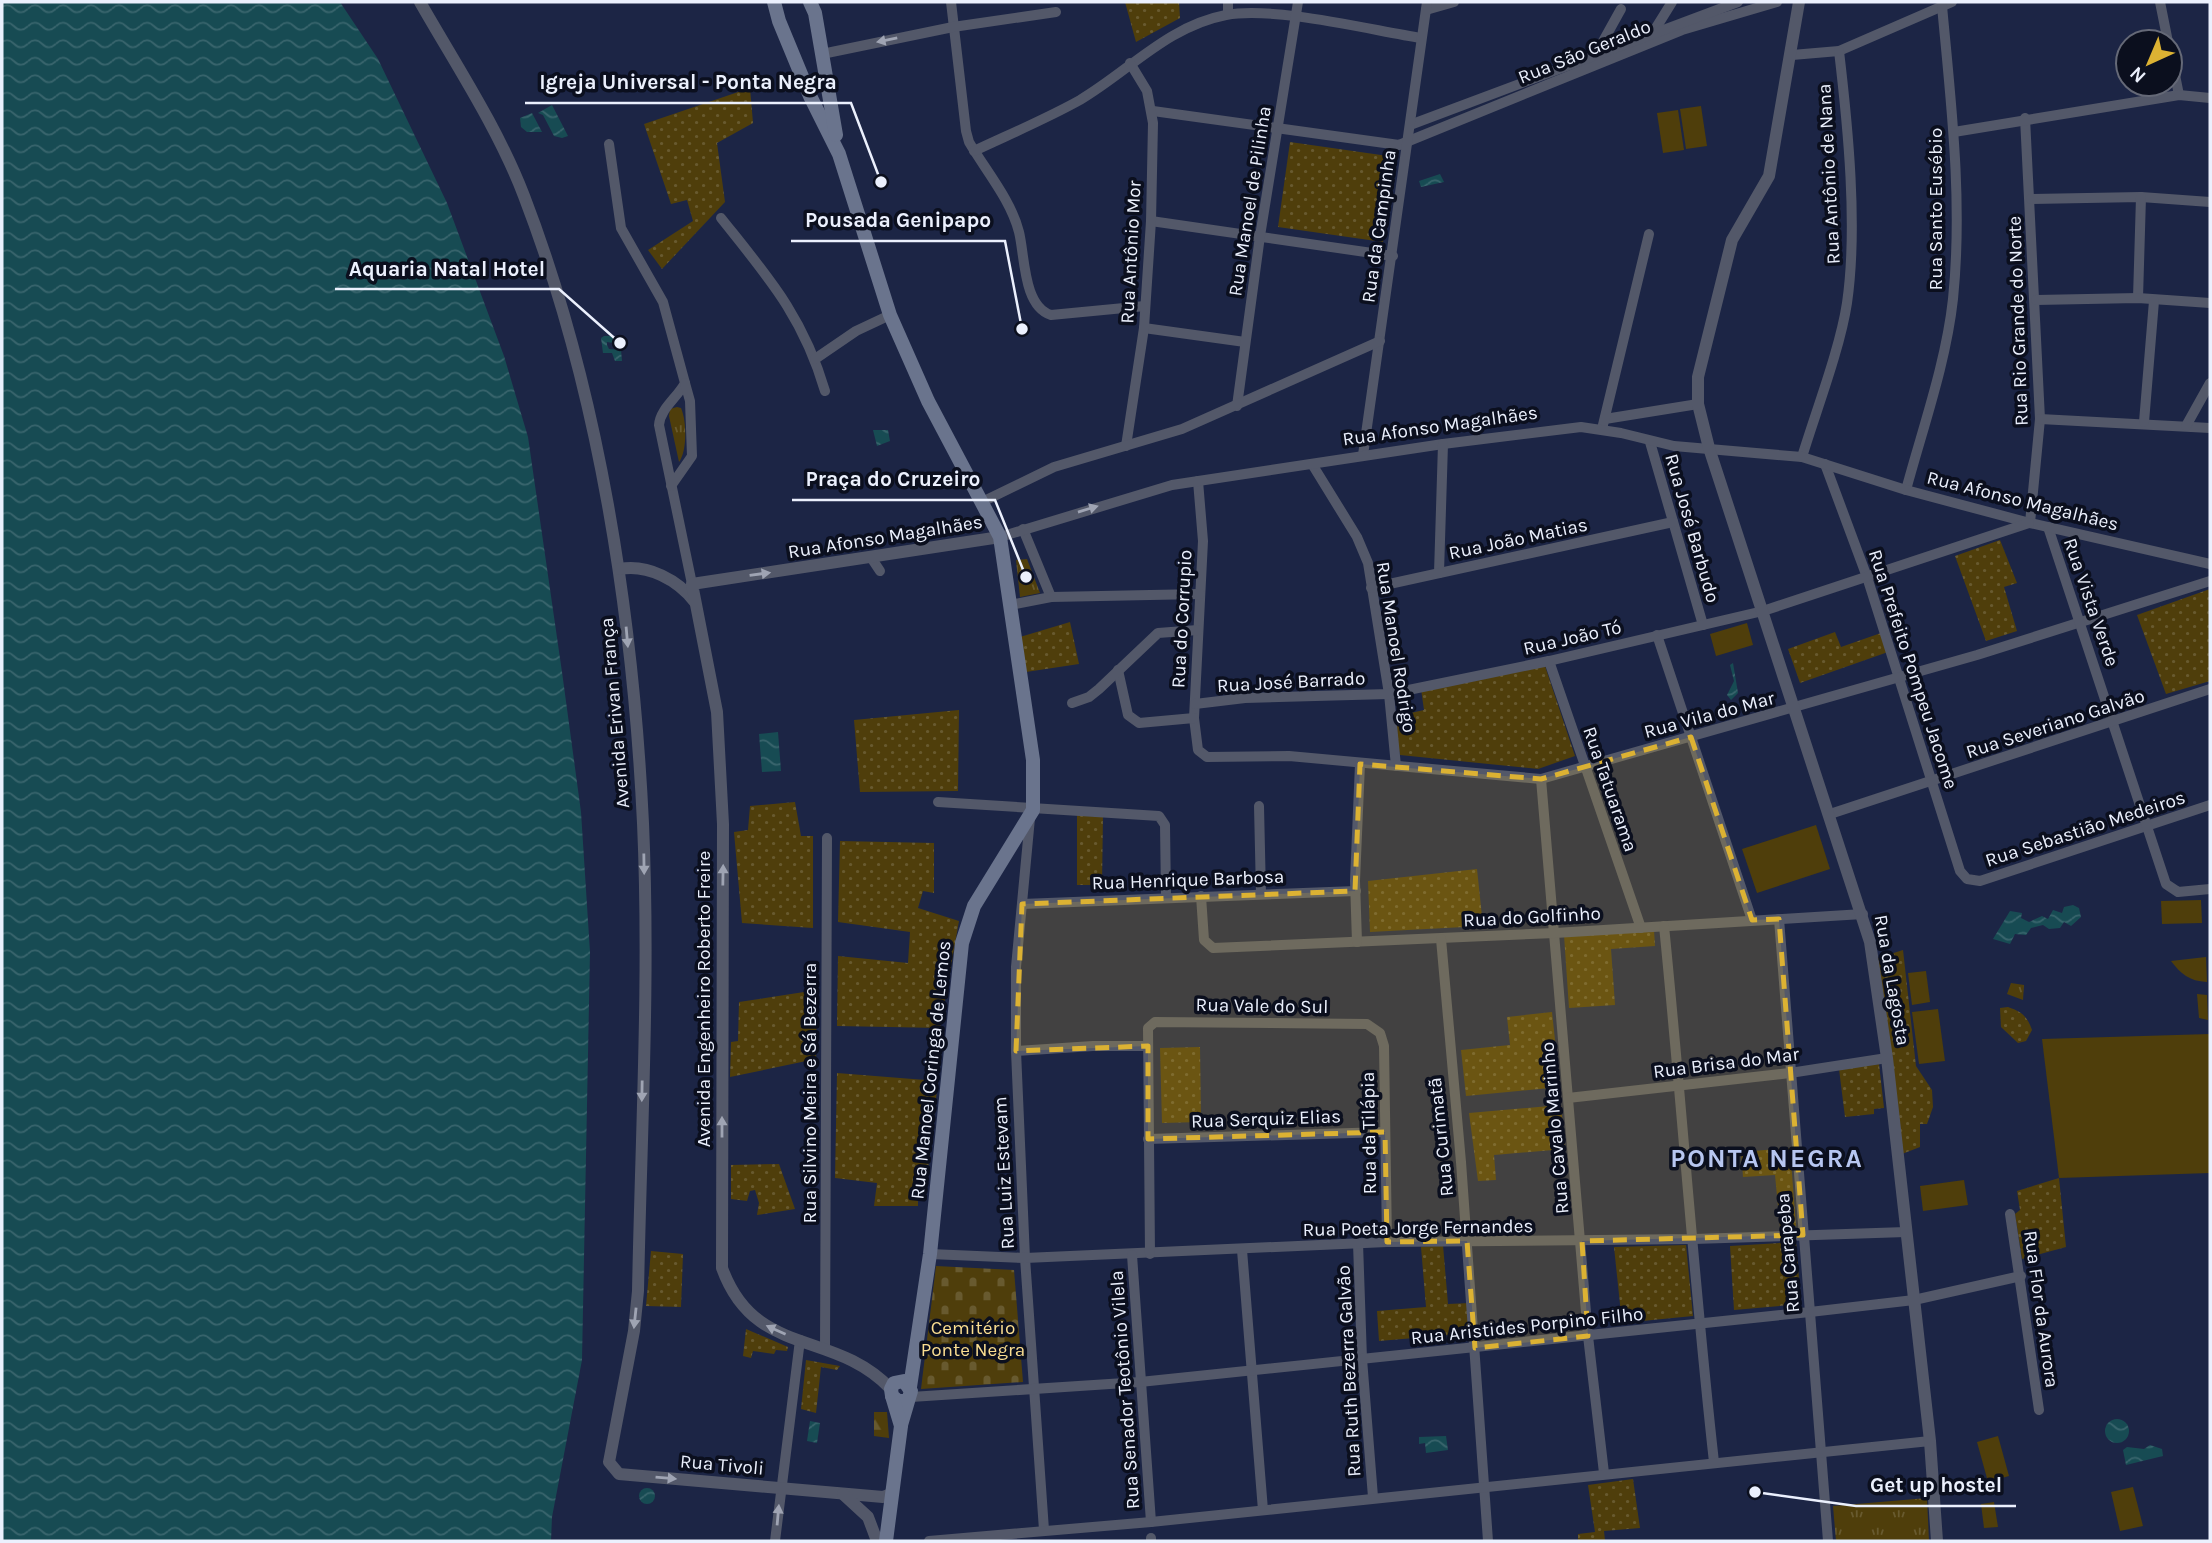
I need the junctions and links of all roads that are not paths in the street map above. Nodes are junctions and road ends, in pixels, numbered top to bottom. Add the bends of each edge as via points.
1 (420, 2) edge
2 (951, 2) edge
3 (1228, 2) edge
4 (1298, 2) edge
5 (1454, 2) edge
6 (1671, 2) edge
7 (1738, 2) edge
8 (1777, 2) edge
9 (1799, 2) edge
10 (2160, 2) edge
11 (772, 3) edge
12 (1947, 4) edge
13 (813, 5) edge
14 (1721, 5) edge
15 (1426, 6) edge
16 (1621, 9) dead end
17 (1056, 12) dead end
18 (1228, 15) junction
19 (1296, 17) junction
20 (953, 27) junction
21 (2165, 28) edge
22 (1654, 32) junction
23 (1421, 38) junction
24 (1839, 51) junction
25 (822, 54) junction
26 (1596, 54) junction
27 (1792, 55) junction
28 (1130, 64) junction
29 (2184, 95) edge
30 (2159, 98) edge
31 (2210, 98) edge
32 (1153, 111) junction
33 (2025, 118) junction
34 (1410, 125) junction
35 (1278, 128) junction
36 (1954, 132) junction
37 (1408, 143) junction
38 (609, 144) dead end
39 (974, 150) junction
40 (839, 154) junction
41 (2141, 197) junction
42 (2031, 199) junction
43 (2210, 202) edge
44 (721, 218) dead end
45 (1151, 221) junction
46 (1649, 234) dead end
47 (1260, 236) junction
48 (1393, 256) junction
49 (2138, 298) junction
50 (2036, 300) junction
51 (2154, 300) junction
52 (2210, 303) edge
53 (1145, 306) junction
54 (890, 314) junction
55 (1144, 328) junction
56 (1380, 341) junction
57 (1245, 342) junction
58 (815, 359) junction
59 (685, 383) junction
60 (2210, 383) edge
61 (824, 391) dead end
62 (1698, 404) junction
63 (1237, 406) junction
64 (2040, 419) junction
65 (2144, 422) junction
66 (1603, 424) junction
67 (2186, 426) junction
68 (2210, 428) edge
69 (1650, 442) junction
70 (1443, 444) junction
71 (1126, 446) junction
72 (1709, 448) junction
73 (1363, 455) junction
74 (1802, 457) junction
75 (1312, 464) junction
76 (1825, 464) junction
77 (1198, 481) junction
78 (670, 486) junction
79 (1906, 490) junction
80 (982, 502) junction
81 (1673, 522) junction
82 (2030, 523) junction
83 (2048, 527) junction
84 (1023, 529) junction
85 (1000, 537) junction
86 (872, 559) junction
87 (2210, 564) edge
88 (620, 569) junction
89 (880, 571) dead end
90 (1439, 573) junction
91 (1867, 577) junction
92 (2210, 581) edge
93 (692, 584) junction
94 (1371, 589) junction
95 (1200, 594) junction
96 (1051, 597) junction
97 (696, 604) junction
98 (1010, 605) junction
99 (1763, 611) junction
100 (2080, 622) junction
101 (1703, 625) junction
102 (1198, 630) junction
103 (1657, 635) junction
104 (1549, 661) junction
105 (1118, 670) junction
106 (1899, 678) junction
107 (2210, 689) edge
108 (1389, 694) junction
109 (1072, 703) dead end
110 (1195, 704) junction
111 (1796, 708) junction
112 (1194, 718) junction
113 (2114, 723) junction
114 (1691, 737) junction
115 (1203, 756) joint
116 (1360, 764) junction
117 (1396, 766) junction
118 (1584, 766) junction
119 (1541, 779) junction
120 (1932, 782) junction
121 (938, 802) dead end
122 (1259, 806) dead end
123 (2210, 806) edge
124 (1032, 812) junction
125 (1830, 814) junction
126 (2146, 824) junction
127 (827, 838) dead end
128 (1971, 881) joint
129 (2210, 889) edge
130 (1356, 891) junction
131 (1261, 894) junction
132 (1201, 896) junction
133 (1166, 897) junction
134 (1022, 904) junction
135 (1863, 914) junction
136 (1779, 919) junction
137 (1752, 920) junction
138 (1664, 926) junction
139 (1642, 928) junction
140 (1555, 933) junction
141 (1441, 939) junction
142 (1357, 942) junction
143 (1148, 1026) joint
144 (1375, 1027) joint
145 (1148, 1046) junction
146 (1016, 1051) junction
147 (1886, 1058) junction
148 (1790, 1073) junction
149 (1680, 1085) junction
150 (1568, 1098) junction
151 (1385, 1132) junction
152 (1148, 1139) junction
153 (2010, 1214) dead end
154 (1906, 1231) junction
155 (1803, 1235) junction
156 (1694, 1239) junction
157 (1467, 1241) junction
158 (1582, 1241) junction
159 (1387, 1242) junction
160 (1358, 1243) junction
161 (1242, 1250) junction
162 (930, 1254) junction
163 (1150, 1254) junction
164 (1132, 1255) junction
165 (1025, 1258) junction
166 (2021, 1276) junction
167 (1914, 1300) junction
168 (1810, 1312) junction
169 (1699, 1324) junction
170 (1588, 1336) junction
171 (800, 1340) junction
172 (1475, 1348) junction
173 (825, 1349) junction
174 (1362, 1359) junction
175 (1250, 1372) junction
176 (1140, 1382) junction
177 (903, 1389) junction
178 (1034, 1391) junction
179 (2039, 1410) dead end
180 (1930, 1441) junction
181 (1824, 1451) junction
182 (608, 1457) joint
183 (1714, 1462) junction
184 (1604, 1473) junction
185 (1483, 1485) junction
186 (780, 1489) junction
187 (893, 1493) junction
188 (842, 1494) junction
189 (1373, 1497) junction
190 (1263, 1510) junction
191 (1151, 1522) junction
192 (1044, 1530) junction
193 (775, 1541) edge
194 (877, 1541) edge
195 (886, 1541) edge
196 (929, 1541) edge
197 (1488, 1541) edge
198 (1828, 1541) edge
199 (1937, 1541) edge

1 - 88 street, Avenida Erivan França via 523,193 544,252 579,379
2 - 20 street
3 - 18 street
4 - 19 street, Rua Manoel de Pilinha
5 - 15 street
6 - 22 street
7 - 14 street, Rua São Geraldo
8 - 37 street, Rua São Geraldo via 1682,30
9 - 27 street, Rua da Lagosta
10 - 21 street
11 - 40 main road
12 - 24 street
12 - 36 street, Rua Santo Eusébio
13 - 25 main road
14 - 22 street, Rua São Geraldo
15 - 23 street, Rua da Campinha
16 - 26 street
17 - 20 street
18 - 19 street
18 - 28 street via 1184,29
19 - 23 street
19 - 35 street, Rua Manoel de Pilinha
20 -> 25 street
20 - 39 street via 966,131
22 - 26 street, Rua São Geraldo
23 - 34 street, Rua da Campinha
24 - 27 street
24 - 74 street, Rua Antônio de Nana via 1852,260 1847,306
25 - 40 main road
26 - 34 street, Rua São Geraldo
27 - 62 street, Rua da Lagosta via 1769,176 1729,250 1700,363
28 - 32 street, Rua Antônio Mor
28 - 39 street via 1081,99
29 - 31 street
30 - 33 street
32 - 35 street
32 - 45 street, Rua Antônio Mor
33 - 36 street
33 - 42 street, Rua Rio Grande do Norte
34 - 37 street, Rua da Campinha
35 - 37 street via 1391,145
35 - 47 street, Rua Manoel de Pilinha
36 - 79 street, Rua Santo Eusébio via 1952,301
37 - 48 street, Rua da Campinha
38 - 59 street via 621,228 663,302
39 - 53 street via 1014,217 1026,273 1041,310 1051,315
40 - 54 main road
41 - 42 street
41 - 43 street
41 - 49 street
42 - 50 street, Rua Rio Grande do Norte
44 - 58 street via 786,300
45 - 47 street
45 - 53 street, Rua Antônio Mor
46 - 66 street
47 - 48 street
47 - 57 street, Rua Manoel de Pilinha
48 - 56 street, Rua da Campinha
49 - 50 street
49 - 51 street
50 - 64 street, Rua Rio Grande do Norte
51 - 52 street
51 - 65 street
53 - 55 street, Rua Antônio Mor
54 - 58 street
54 - 80 main road via 928,401
55 - 57 street
55 - 71 street, Rua Antônio Mor
56 - 63 street
56 - 73 street, Rua da Campinha
57 - 63 street, Rua Manoel de Pilinha
58 - 61 street
59 - 78 street via 692,456
59 - 78 street via 659,420
60 - 67 street
62 - 66 street, Rua Afonso Magalhães
62 - 72 street, Rua da Lagosta
63 - 71 street
64 - 65 street
64 - 82 street, Rua Rio Grande do Norte
65 - 67 street
66 - 69 street, Rua Afonso Magalhães
66 - 70 street, Rua Afonso Magalhães
67 - 68 street
69 - 72 street, Rua Afonso Magalhães
69 - 81 street, Rua José Barbudo
70 - 73 street, Rua Afonso Magalhães
70 - 90 street
71 - 80 street via 1054,467
72 - 74 street, Rua Afonso Magalhães
72 - 99 street, Rua da Lagosta
73 - 75 street, Rua Afonso Magalhães
74 - 76 street, Rua Afonso Magalhães
75 - 77 street, Rua Afonso Magalhães
75 - 94 street, Rua Manoel Rodrigo via 1357,537 1368,563
76 - 79 street, Rua Afonso Magalhães
76 - 91 street, Rua Prefeito Pompeu Jacome
84 -> 77 street, Rua Afonso Magalhães via 1160,487
77 - 95 street, Rua do Corrupio via 1203,541
78 - 93 street
79 - 82 street, Rua Afonso Magalhães
80 - 85 main road
81 - 90 street, Rua João Matias
81 - 101 street, Rua José Barbudo
82 - 83 street, Rua Afonso Magalhães
82 - 91 street, Rua João Tó
83 - 87 street, Rua Afonso Magalhães
83 - 100 street, Rua Vista Verde
84 - 85 street, Rua Afonso Magalhães
84 - 96 street
85 - 86 street, Rua Afonso Magalhães
85 - 98 main road
86 - 89 street
93 -> 86 street, Rua Afonso Magalhães
88 - 97 street via 632,567 664,576
88 -> 182 street, Avenida Erivan França via 643,822 645,962 638,1291
90 - 94 street, Rua João Matias
91 - 99 street, Rua João Tó
91 - 106 street, Rua Prefeito Pompeu Jacome
92 - 100 street, Rua Vila do Mar
93 - 97 street
94 - 108 street, Rua Manoel Rodrigo
95 - 96 street
95 - 102 street, Rua do Corrupio
96 - 98 street
171 -> 97 street, Avenida Engenheiro Roberto Freire via 772,1330 745,1311 722,1268 723,824 717,712
98 - 124 main road via 1033,760
99 - 101 street, Rua João Tó
99 - 111 street, Rua da Lagosta
100 - 106 street, Rua Vila do Mar
100 - 113 street, Rua Vista Verde
101 - 103 street, Rua João Tó
102 - 105 street via 1158,632
102 - 110 street, Rua do Corrupio
103 - 104 street, Rua João Tó
103 - 114 street
104 - 108 street, Rua João Tó
104 - 118 street, Rua Tatuarama
105 - 109 street via 1089,697
105 - 112 street via 1132,720
106 - 111 street, Rua Vila do Mar
106 - 120 street, Rua Prefeito Pompeu Jacome
107 - 113 street, Rua Severiano Galvão
108 - 110 street, Rua José Barrado
108 - 117 street, Rua Manoel Rodrigo
110 - 112 street, Rua do Corrupio
111 - 114 street, Rua Vila do Mar
111 - 125 street, Rua da Lagosta
112 - 115 street, Rua do Corrupio
113 - 120 street, Rua Severiano Galvão
113 - 126 street, Rua Vista Verde
114 - 118 street, Rua Vila do Mar
114 - 137 street
115 - 116 street, Rua Vila do Mar via 1289,756
116 - 117 street, Rua Vila do Mar
116 - 130 street
117 - 119 street, Rua Vila do Mar
118 - 119 street, Rua Vila do Mar
118 - 139 street, Rua Tatuarama
119 - 140 street, Rua Cavalo Marinho
120 - 125 street, Rua Severiano Galvão
120 - 128 street, Rua Prefeito Pompeu Jacome via 1960,871
121 - 124 street
122 - 131 street
123 - 126 street, Rua Sebastião Medeiros
124 - 133 street via 1161,818 1165,825
124 - 134 street, Rua Luiz Estevam
124 - 162 main road, Rua Manoel Coringa de Lemos via 964,930
125 - 135 street, Rua da Lagosta
126 - 128 street, Rua Sebastião Medeiros
126 - 129 street, Rua Vista Verde via 2169,887 2178,892
127 - 173 street, Rua Silvino Meira e Sá Bezerra
130 - 131 street, Rua Henrique Barbosa
130 - 142 street
131 - 132 street, Rua Henrique Barbosa
132 - 133 street, Rua Henrique Barbosa
132 - 142 street, Rua do Golfinho via 1205,943 1213,948
133 - 134 street, Rua Henrique Barbosa
134 - 146 street, Rua Luiz Estevam
135 - 136 street, Rua do Golfinho
135 - 147 street, Rua da Lagosta
136 - 137 street, Rua do Golfinho
136 - 148 street, Rua Carapeba
137 - 138 street, Rua do Golfinho
138 - 139 street, Rua do Golfinho
138 - 149 street
139 - 140 street, Rua do Golfinho
140 - 141 street, Rua do Golfinho
140 - 150 street, Rua Cavalo Marinho
141 - 142 street, Rua do Golfinho
141 - 157 street, Rua Curimatã
143 - 144 street, Rua Vale do Sul via 1155,1021
143 - 145 street, Rua Senador Teotônio Vilela
144 - 151 street, Rua da Tilápia via 1384,1046
145 - 146 street
145 - 152 street, Rua Senador Teotônio Vilela
146 - 165 street, Rua Luiz Estevam
147 - 148 street, Rua Brisa do Mar
147 - 154 street, Rua da Lagosta
148 - 149 street, Rua Brisa do Mar
148 - 155 street, Rua Carapeba
149 - 150 street, Rua Brisa do Mar
149 - 156 street
150 - 158 street, Rua Cavalo Marinho
151 - 152 street, Rua Serquiz Elias
151 - 159 street, Rua da Tilápia
152 - 163 street, Rua Senador Teotônio Vilela
153 - 166 street, Rua Flor da Aurora
154 - 155 street, Rua Poeta Jorge Fernandes
154 - 167 street, Rua da Lagosta
155 - 156 street, Rua Poeta Jorge Fernandes
155 - 168 street, Rua Carapeba
156 - 158 street, Rua Poeta Jorge Fernandes
156 - 169 street
157 - 158 street, Rua Poeta Jorge Fernandes
157 - 159 street, Rua Poeta Jorge Fernandes
157 - 172 street, Rua Curimatã
158 - 170 street, Rua Cavalo Marinho
159 - 160 street, Rua Poeta Jorge Fernandes
160 - 161 street, Rua Poeta Jorge Fernandes
160 - 174 street, Rua Ruth Bezerra Galvão
161 - 163 street, Rua Poeta Jorge Fernandes
161 - 175 street
162 - 165 street, Rua Poeta Jorge Fernandes
162 - 177 main road, Rua Manoel Coringa de Lemos
163 - 164 street, Rua Poeta Jorge Fernandes
164 - 165 street, Rua Poeta Jorge Fernandes
164 - 176 street, Rua Senador Teotônio Vilela
165 - 178 street, Rua Luiz Estevam
166 - 167 street, Rua Aristides Porpino Filho
166 - 179 street, Rua Flor da Aurora
167 - 168 street, Rua Aristides Porpino Filho
167 - 180 street, Rua da Lagosta
168 - 169 street, Rua Aristides Porpino Filho
168 - 181 street, Rua Carapeba
169 - 170 street, Rua Aristides Porpino Filho
169 - 183 street
170 - 172 street, Rua Aristides Porpino Filho
170 - 184 street, Rua Cavalo Marinho
171 - 173 street, Avenida Engenheiro Roberto Freire
171 - 186 street
172 - 174 street, Rua Aristides Porpino Filho
172 - 185 street, Rua Curimatã
173 - 177 street, Avenida Engenheiro Roberto Freire
174 - 175 street, Rua Aristides Porpino Filho
174 - 189 street, Rua Ruth Bezerra Galvão
175 - 176 street, Rua Aristides Porpino Filho
175 - 190 street
176 - 178 street, Rua Aristides Porpino Filho
176 - 191 street, Rua Senador Teotônio Vilela
177 - 178 street, Rua Aristides Porpino Filho
177 - 187 main road
178 - 192 street, Rua Luiz Estevam
180 - 181 street
180 - 199 street, Rua da Lagosta
181 - 183 street
181 - 198 street, Rua Carapeba
182 -> 186 street, Rua Tivoli via 619,1474
183 - 184 street
184 - 185 street
185 - 189 street
185 - 197 street, Rua Curimatã
186 - 188 street, Rua Tivoli
193 -> 186 street
187 - 188 street, Rua Tivoli via 883,1497
187 - 195 main road
188 - 194 street via 868,1517
189 - 190 street
190 - 191 street
191 - 192 street
192 - 196 street

